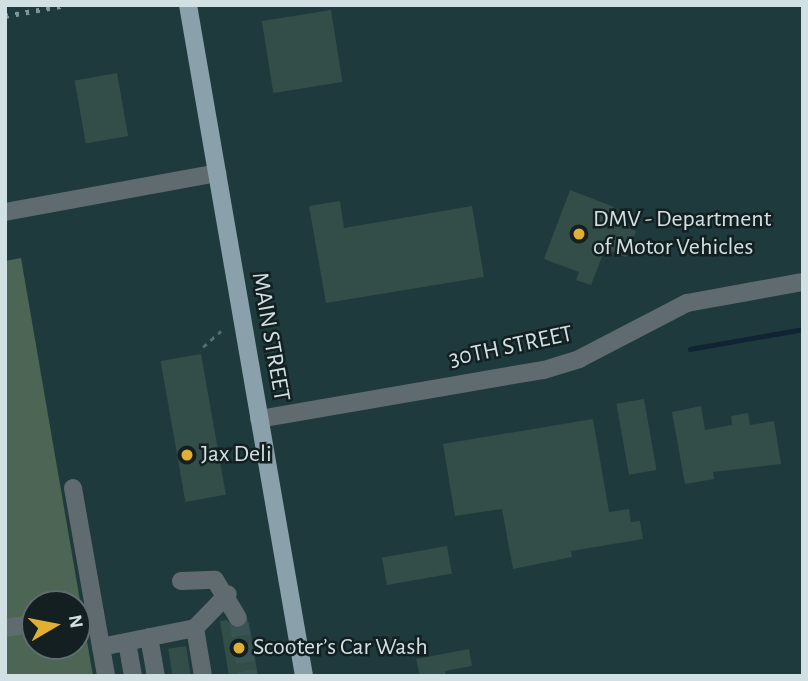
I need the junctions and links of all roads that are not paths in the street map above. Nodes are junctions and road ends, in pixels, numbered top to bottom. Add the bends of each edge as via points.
1 (188, 5) edge
2 (217, 173) junction
3 (5, 212) edge
4 (803, 282) edge
5 (259, 419) junction
6 (73, 488) dead end
7 (181, 581) dead end
8 (84, 590) edge
9 (228, 594) junction
10 (238, 618) tunnel mouth
11 (91, 625) edge
12 (195, 628) junction
13 (149, 637) junction
14 (127, 642) junction
15 (101, 646) junction
16 (106, 676) edge
17 (133, 676) edge
18 (156, 676) edge
19 (203, 676) edge
20 (304, 676) edge

1 - 2 main road, MAIN STREET
2 - 3 street
2 - 5 main road, MAIN STREET
4 - 5 street, 30TH STREET via 687,303 589,355 544,370
5 - 20 main road, MAIN STREET
6 - 8 street
7 - 9 street via 207,576
9 - 10 street
9 - 12 street
11 - 15 street
12 - 13 street
12 - 19 street
13 - 14 street
13 - 18 street
14 - 15 street
14 - 17 street
15 - 16 street

